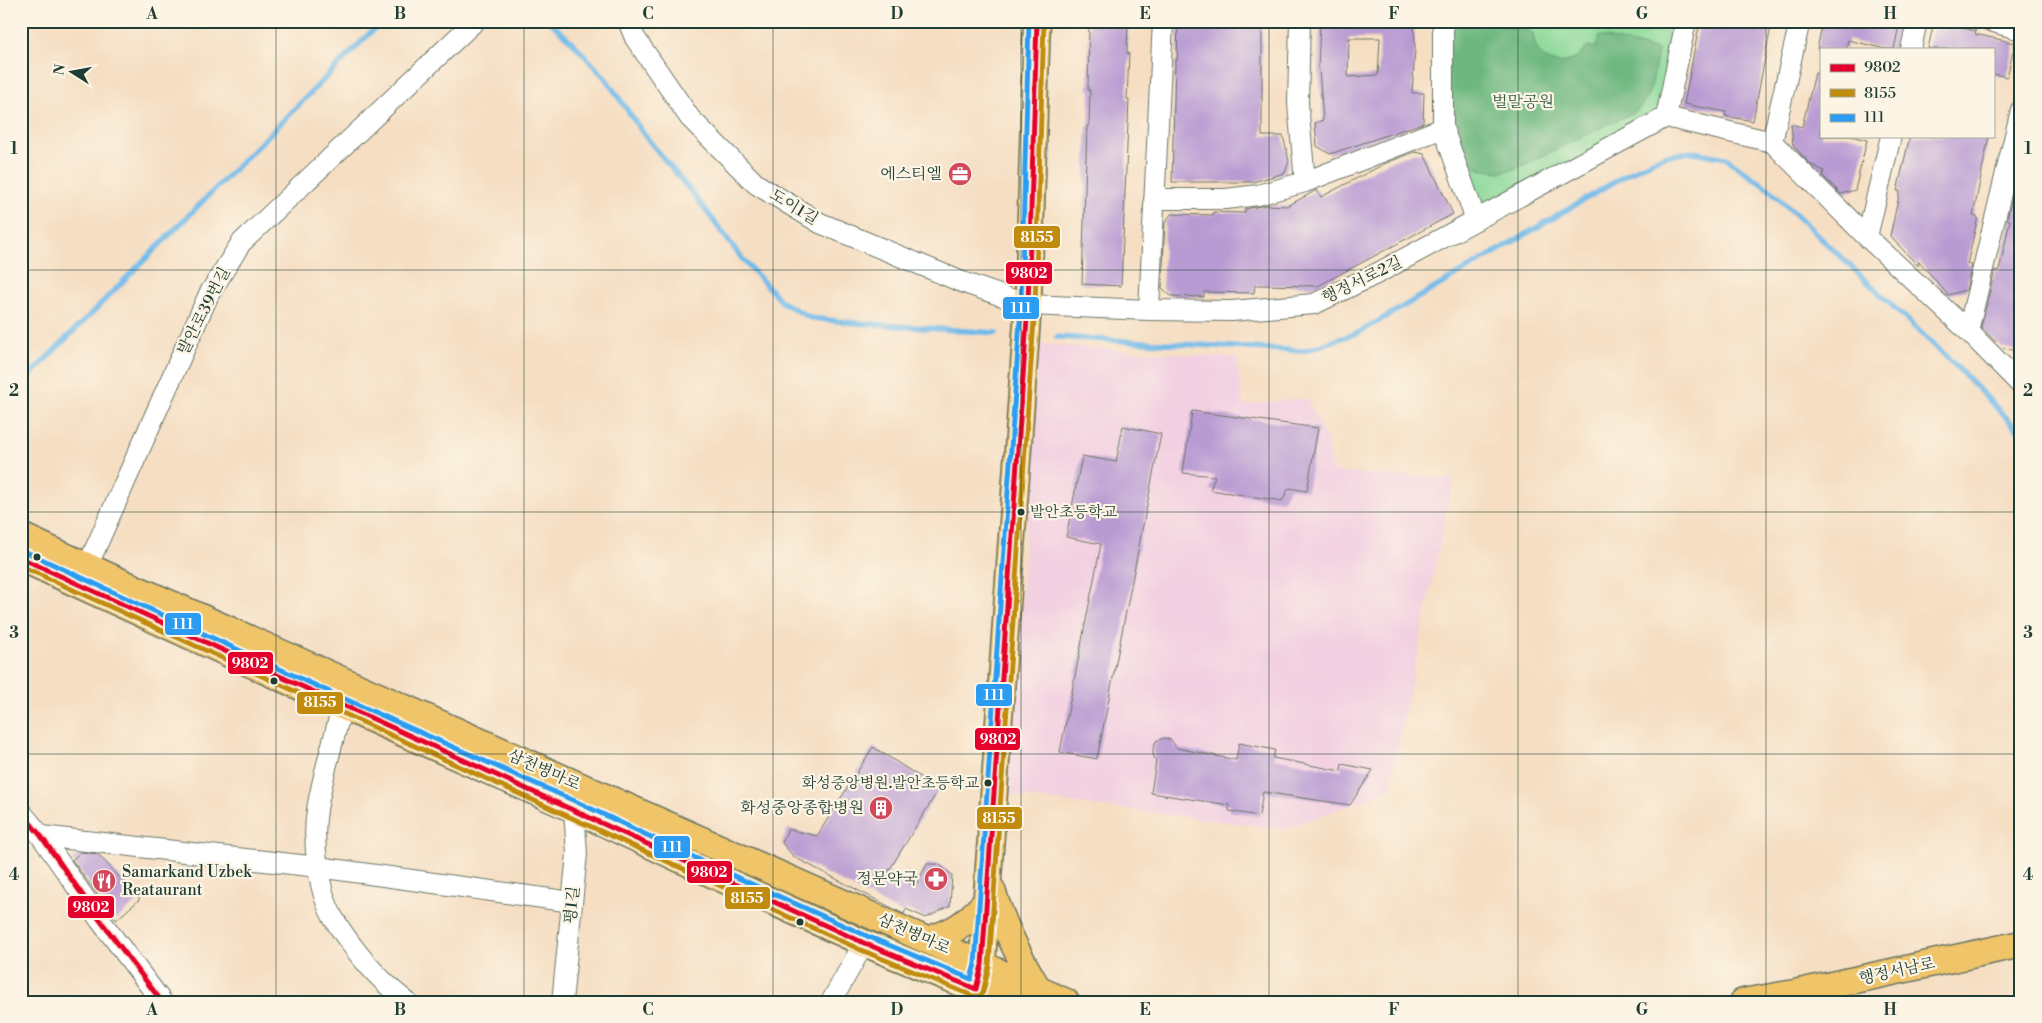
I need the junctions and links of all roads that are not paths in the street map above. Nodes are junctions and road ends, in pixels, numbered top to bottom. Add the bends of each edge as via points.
1 (476, 21) edge
2 (628, 21) edge
3 (1037, 21) edge
4 (1163, 21) edge
5 (1300, 21) edge
6 (1443, 21) edge
7 (1686, 21) edge
8 (1800, 21) edge
9 (1917, 21) edge
10 (1990, 21) edge
11 (2021, 30) edge
12 (1911, 48) edge
13 (2021, 110) edge
14 (1666, 117) junction
15 (1443, 128) junction
16 (1891, 138) edge
17 (1772, 142) junction
18 (1305, 182) junction
19 (1154, 199) junction
20 (1476, 220) junction
21 (1868, 237) junction
22 (1028, 305) junction
23 (1149, 310) junction
24 (1968, 331) junction
25 (2021, 385) edge
26 (21, 536) edge
27 (21, 558) edge
28 (87, 566) junction
29 (342, 706) junction
30 (574, 809) junction
31 (21, 812) edge
32 (40, 836) junction
33 (318, 867) junction
34 (987, 890) junction
35 (572, 902) junction
36 (927, 940) junction
37 (864, 943) junction
38 (2021, 944) edge
39 (976, 985) edge
40 (1038, 989) junction
41 (162, 1002) edge
42 (407, 1002) edge
43 (562, 1002) edge
44 (830, 1002) edge
45 (1006, 1002) edge
46 (1066, 1002) edge
47 (1742, 1002) edge

1 - 28 street, 발안로39번길 via 241,243 209,294
2 - 22 street, 도이1길 via 635,38 690,118 756,184 820,223 962,282
3 - 22 main road
4 - 19 street
5 - 18 street via 1298,103
6 - 15 street
7 - 14 street
8 - 17 street
9 - 12 street
10 - 11 street
13 - 24 street
14 - 17 street
14 - 20 street, 행정서로2길
15 - 18 street
15 - 20 street
16 - 21 street
17 - 21 street
18 - 19 street via 1258,195 1226,199
19 - 23 street
20 - 23 street, 행정서로2길 via 1314,304 1232,311
21 - 24 street
22 - 23 street, 행정서로2길
22 - 34 main road
24 - 25 street
26 - 28 main road, 삼천병마로
27 - 29 main road, 삼천병마로
28 - 36 main road, 삼천병마로
29 - 30 main road, 삼천병마로
29 - 33 street via 317,810
30 - 35 street, 평1길 via 577,854
30 - 37 main road, 삼천병마로
31 - 32 street
32 - 33 street
32 - 41 street
33 - 35 street
33 - 42 street via 333,918 365,962
34 - 36 main road via 961,927
34 - 39 main road
34 - 40 main road
35 - 43 street, 평1길
36 - 39 main road, 삼천병마로
37 - 39 main road, 삼천병마로
37 - 44 street
38 - 47 main road, 행정서남로
39 - 40 main road, 삼천병마로
39 - 45 main road, 삼천병마로
40 - 46 main road, 삼천병마로

